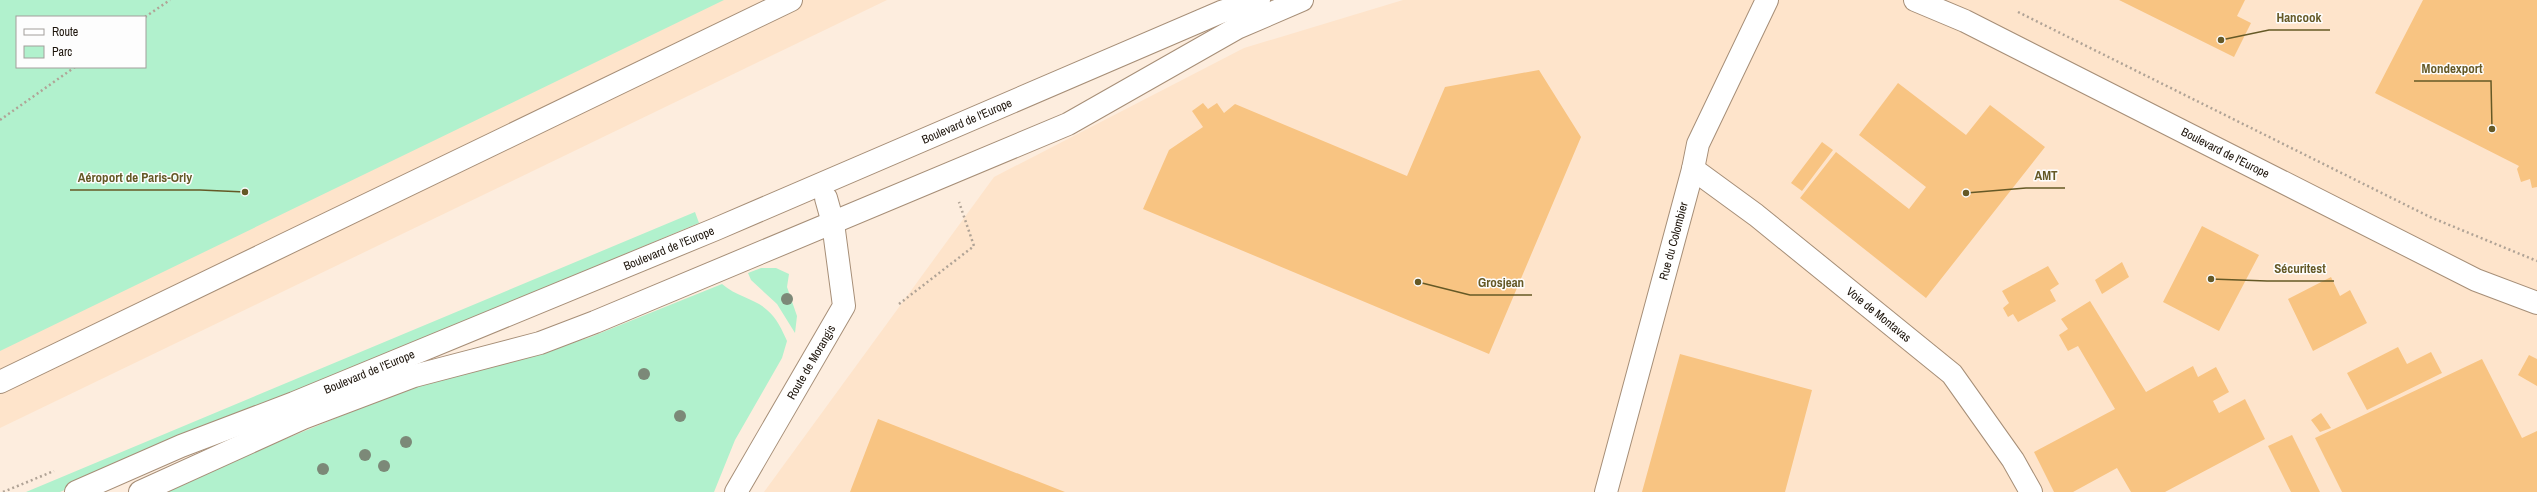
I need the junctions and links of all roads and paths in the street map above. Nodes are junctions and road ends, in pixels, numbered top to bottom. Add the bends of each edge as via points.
1 (170, 0) edge
2 (791, 0) edge
3 (1259, 0) edge
4 (1302, 0) edge
5 (1766, 0) edge
6 (1916, 0) edge
7 (2015, 11) dead end
8 (146, 16) edge
9 (1185, 28) junction
10 (74, 68) edge
11 (0, 120) edge
12 (1693, 169) junction
13 (950, 175) junction
14 (826, 198) junction
15 (758, 211) junction
16 (833, 223) junction
17 (2537, 261) edge
18 (2537, 303) edge
19 (899, 304) dead end
20 (0, 382) edge
21 (76, 492) edge
22 (140, 492) edge
23 (736, 492) edge
24 (1606, 492) edge
25 (2031, 492) edge

1 - 8 path
2 - 20 main road
3 - 9 main road, Boulevard de l'Europe
4 - 13 main road, Boulevard de l'Europe via 1231,31 1068,124
5 - 12 main road, Rue du Colombier via 1698,144
6 - 18 main road, Boulevard de l'Europe via 1965,20 2476,280
7 - 17 path via 2430,217
9 - 14 main road via 949,143
9 - 15 main road, Boulevard de l'Europe
10 - 11 path
12 - 24 main road, Rue du Colombier
12 - 25 main road, Voie de Montavas via 1756,215 1952,374 2013,460
13 - 16 main road, Boulevard de l'Europe
13 - 19 path via 974,246
14 - 15 main road
14 - 16 main road, Route de Morangis
15 - 21 main road, Boulevard de l'Europe via 415,354 181,446
16 - 22 main road, Boulevard de l'Europe via 540,343 414,376 303,418
16 - 23 main road, Route de Morangis via 844,306

